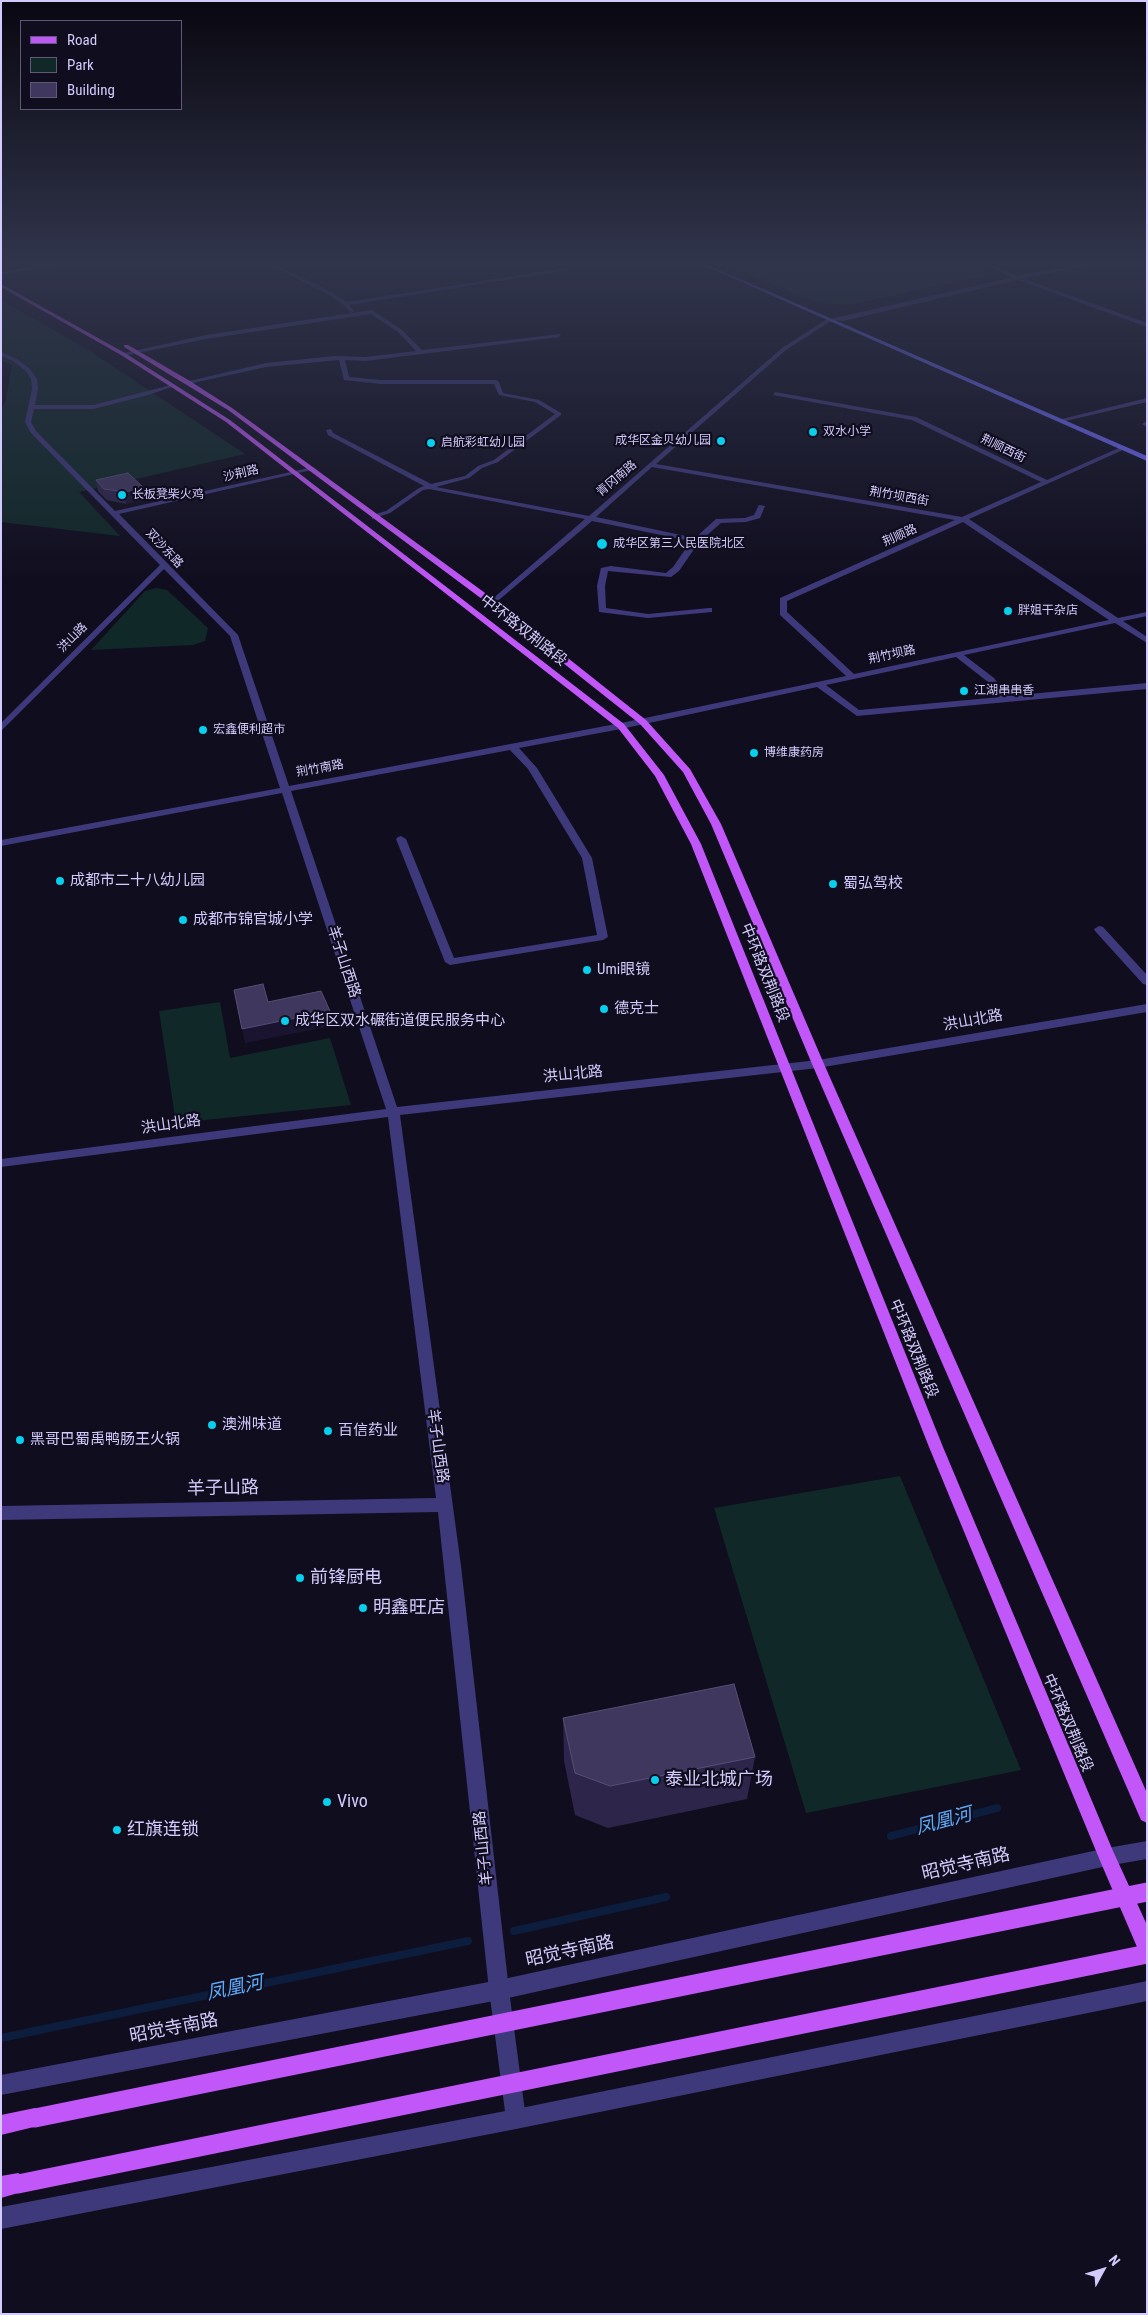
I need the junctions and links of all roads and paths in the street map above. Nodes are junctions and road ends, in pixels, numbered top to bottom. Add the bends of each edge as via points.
1 (28, 370) edge
2 (153, 370) edge
3 (164, 370) edge
4 (243, 370) edge
5 (344, 370) edge
6 (760, 370) edge
7 (949, 370) edge
8 (961, 370) edge
9 (188, 382) junction
10 (173, 385) junction
11 (775, 394) dead end
12 (1147, 400) edge
13 (31, 407) junction
14 (1071, 418) junction
15 (1061, 420) junction
16 (329, 430) dead end
17 (1138, 447) dead end
18 (1123, 448) junction
19 (1147, 458) edge
20 (652, 466) junction
21 (313, 469) junction
22 (295, 473) junction
23 (1046, 482) junction
24 (429, 487) junction
25 (761, 506) dead end
26 (115, 513) junction
27 (375, 516) junction
28 (589, 518) junction
29 (965, 520) junction
30 (696, 540) junction
31 (163, 566) junction
32 (493, 603) junction
33 (710, 610) dead end
34 (1147, 614) edge
35 (1115, 621) junction
36 (1147, 641) edge
37 (1147, 648) edge
38 (957, 654) junction
39 (852, 677) junction
40 (820, 684) junction
41 (1147, 686) edge
42 (1006, 699) junction
43 (643, 722) junction
44 (621, 726) junction
45 (1, 728) edge
46 (512, 746) junction
47 (285, 788) junction
48 (402, 839) dead end
49 (1, 843) edge
50 (1099, 929) dead end
51 (1147, 982) edge
52 (1147, 1008) edge
53 (818, 1064) junction
54 (786, 1068) junction
55 (393, 1112) junction
56 (1, 1163) edge
57 (445, 1505) junction
58 (1, 1512) edge
59 (1147, 1814) edge
60 (1147, 1850) edge
61 (1107, 1857) junction
62 (1147, 1892) edge
63 (1147, 1947) edge
64 (1147, 1954) edge
65 (499, 1990) junction
66 (1147, 1991) edge
67 (1, 2085) edge
68 (516, 2119) junction
69 (1, 2125) edge
70 (10, 2186) edge
71 (1, 2218) edge

1 - 13 street, 双沙东路 via 34,379
2 - 10 main road, 中环路双荆路段
3 - 9 main road, 中环路双荆路段
4 - 9 street
5 - 24 street via 346,379 381,382 496,382 501,394 537,401 559,414 496,461 480,466 467,477
6 - 20 street, 青冈南路
7 - 15 main road
8 - 14 main road
9 - 21 main road, 中环路双荆路段
10 - 13 street via 93,407
10 - 22 main road, 中环路双荆路段 via 228,421
11 - 23 street, 荆顺西街 via 914,418
12 - 14 street
13 - 26 street, 双沙东路 via 28,422 33,432
14 - 15 street
14 - 17 main road
15 - 18 main road
16 - 24 street via 330,434
18 - 19 main road
18 - 23 street, 荆顺路
20 - 28 street, 青冈南路
20 - 29 street, 荆竹坝西街
21 - 22 street, 沙荆路
21 - 27 main road, 中环路双荆路段
22 - 26 street, 沙荆路
22 - 44 main road, 中环路双荆路段
23 - 29 street, 荆顺路
24 - 27 street via 388,512
24 - 28 street
25 - 30 street via 757,516 746,520 719,521
26 - 31 street, 双沙东路
27 - 32 main road, 中环路双荆路段
28 - 30 street
28 - 32 street, 青冈南路
29 - 35 street, 荆竹坝西街
29 - 39 street, 荆顺路 via 783,600 783,613
30 - 33 street via 668,575 611,568 604,570 602,610 648,616
31 - 45 street, 洪山路
31 - 47 street, 双沙东路 via 234,635
32 - 43 main road, 中环路双荆路段
34 - 35 street, 荆竹坝路
35 - 36 street
35 - 37 street
35 - 38 street, 荆竹坝路
38 - 39 street, 荆竹坝路
38 - 42 street via 992,680
39 - 40 street, 荆竹坝路
40 - 42 street via 857,713
40 - 43 street, 荆竹坝路
41 - 42 street
43 - 44 street, 荆竹南路
43 - 53 main road, 中环路双荆路段 via 687,771 716,824
44 - 46 street, 荆竹南路
44 - 54 main road, 中环路双荆路段 via 659,775 696,844
46 - 47 street, 荆竹南路
46 - 48 street via 532,768 587,858 603,938 450,962
47 - 49 street, 荆竹南路
47 - 55 street, 羊子山西路
50 - 51 street
52 - 53 street, 洪山北路
53 - 54 street, 洪山北路
53 - 59 main road, 中环路双荆路段
54 - 55 street, 洪山北路
54 - 61 main road, 中环路双荆路段 via 936,1446
55 - 56 street, 洪山北路
55 - 57 street, 羊子山西路
57 - 58 street, 羊子山路
57 - 65 street, 羊子山西路
60 - 61 street, 昭觉寺南路
61 - 63 main road, 中环路双荆路段
61 - 65 street, 昭觉寺南路
62 - 69 main road, bridge
64 - 70 main road, bridge
65 - 67 street, 昭觉寺南路
65 - 68 street, 羊子山西路
66 - 68 street
68 - 71 street

